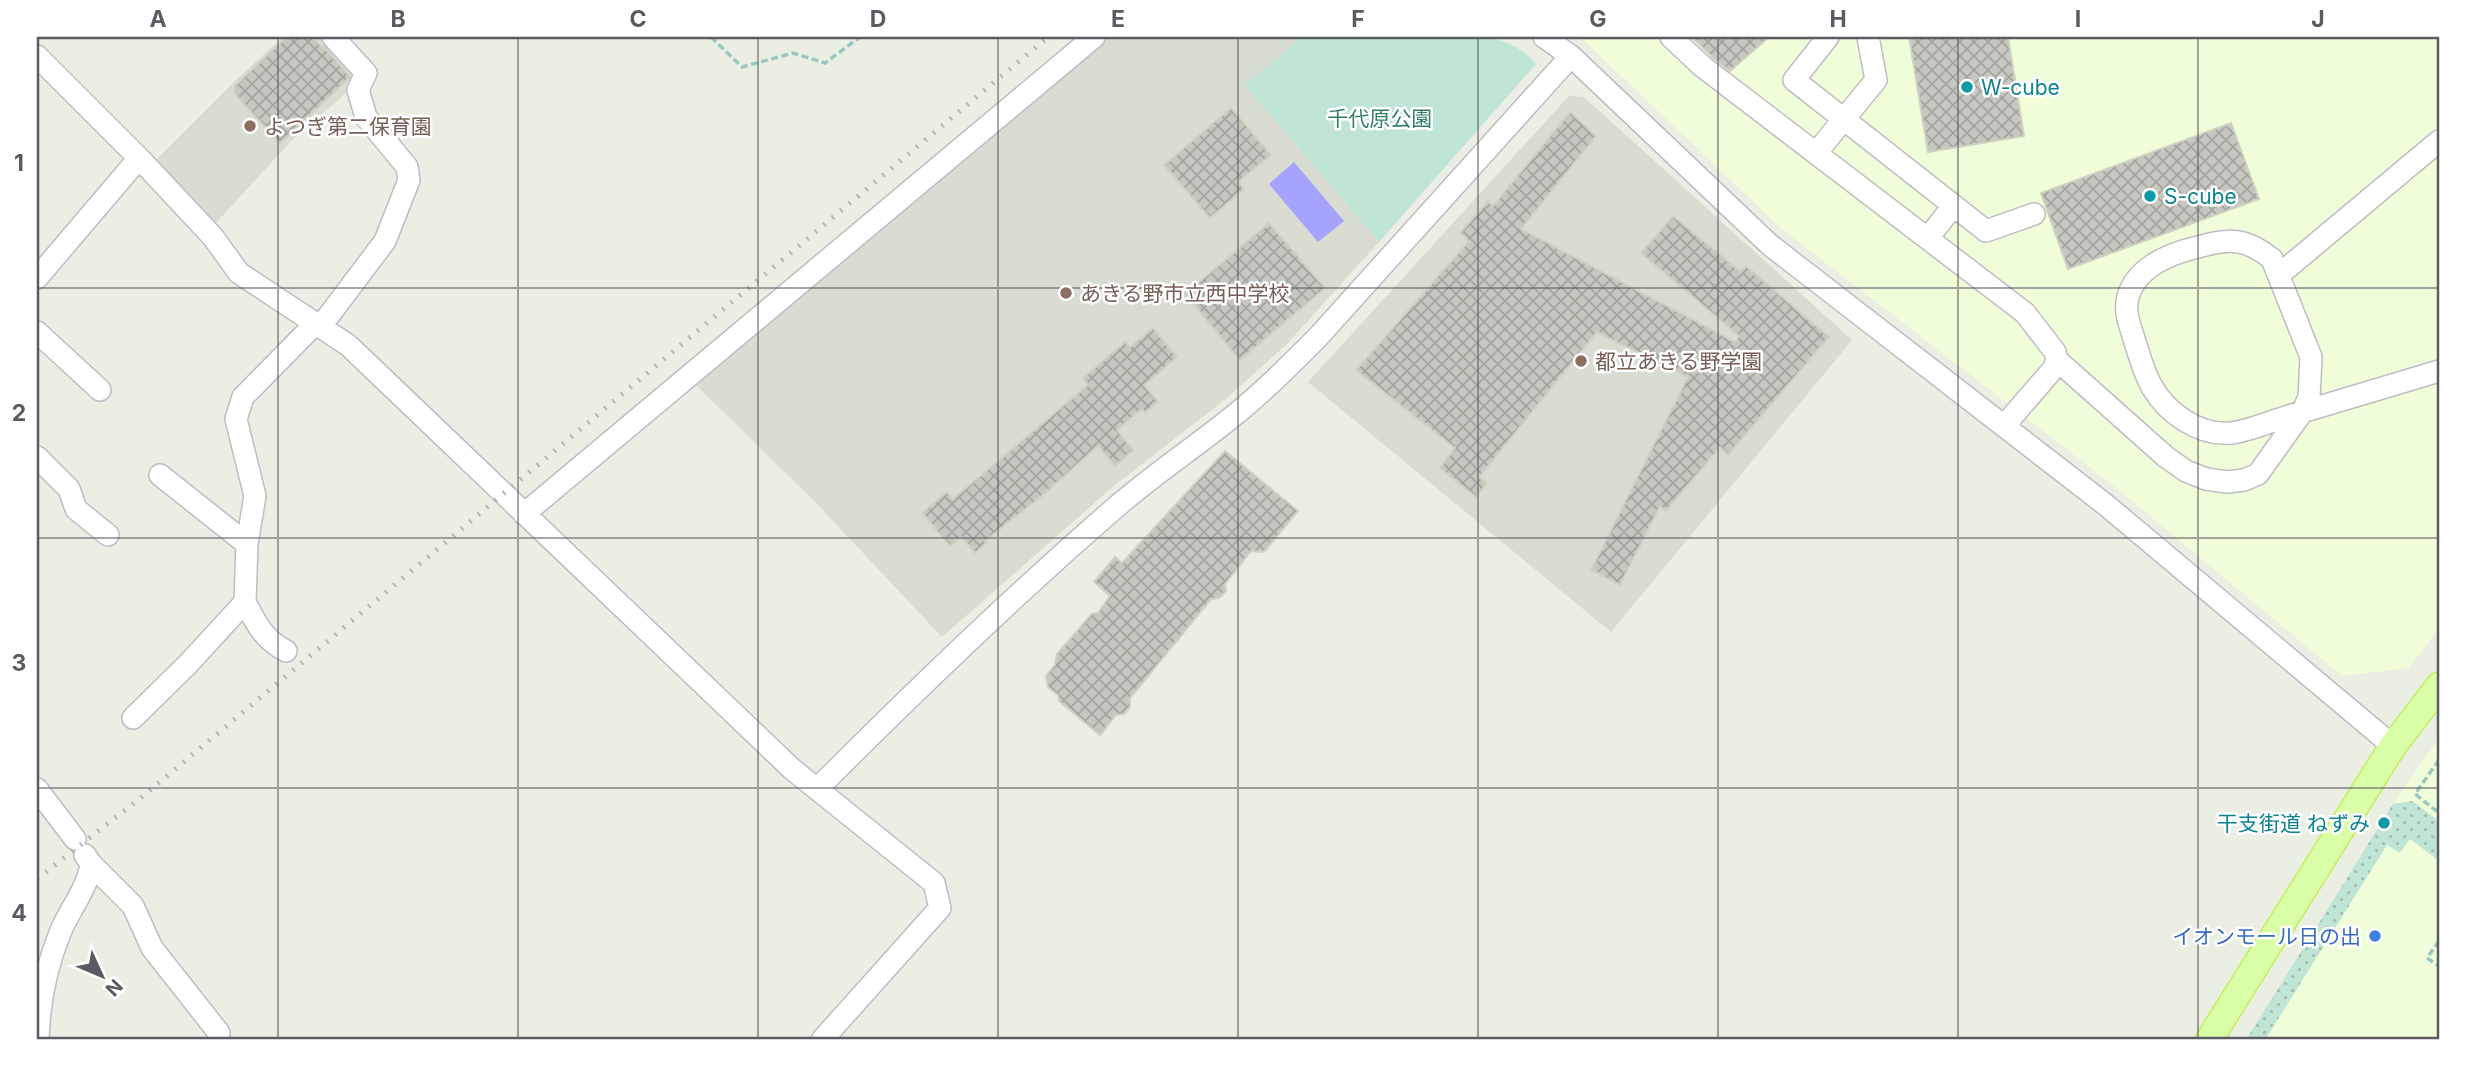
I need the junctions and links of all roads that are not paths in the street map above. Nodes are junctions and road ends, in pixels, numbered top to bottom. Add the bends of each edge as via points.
1 (333, 37) edge
2 (1094, 37) edge
3 (1544, 37) edge
4 (1671, 37) edge
5 (1828, 37) edge
6 (1868, 37) edge
7 (37, 56) edge
8 (1571, 56) junction
9 (1844, 119) junction
10 (2439, 141) edge
11 (1816, 153) junction
12 (139, 158) junction
13 (1953, 206) junction
14 (2034, 214) dead end
15 (1928, 238) junction
16 (2280, 275) junction
17 (37, 278) edge
18 (319, 324) junction
19 (37, 332) edge
20 (2057, 360) junction
21 (2439, 371) edge
22 (100, 390) dead end
23 (2303, 411) junction
24 (2004, 426) junction
25 (37, 457) edge
26 (160, 475) dead end
27 (524, 514) junction
28 (108, 535) dead end
29 (247, 544) junction
30 (244, 602) junction
31 (286, 651) dead end
32 (2439, 686) edge
33 (133, 718) dead end
34 (2393, 746) junction
35 (37, 789) edge
36 (817, 789) junction
37 (83, 852) junction
38 (219, 1033) dead end
39 (38, 1040) edge
40 (822, 1040) edge
41 (2209, 1040) edge

1 - 18 street via 366,74 358,90 366,117 407,167 409,180 385,241
2 - 27 street
3 - 8 street
4 - 11 street
5 - 9 street via 1794,80
6 - 9 street via 1876,80
7 - 12 street
8 - 24 street via 1770,245
8 - 36 street via 1283,372 1058,557
9 - 11 street
9 - 13 street
10 - 16 street
11 - 15 street
12 - 17 street
12 - 18 street via 214,237 239,273
13 - 14 street via 1986,231
13 - 15 street
15 - 20 street via 2025,313
16 - 23 street via 2311,357 2309,397
16 - 23 street via 2272,259 2240,241 2196,247 2148,267 2129,293 2126,313 2152,387 2184,420 2207,430 2231,433
18 - 27 street via 348,345
18 - 29 street via 243,397 236,419 255,496
19 - 22 street
20 - 23 street via 2166,457 2206,478 2227,482 2258,474
20 - 24 street
21 - 23 street
24 - 34 street via 2106,505
25 - 28 street via 69,489 76,509
26 - 29 street
27 - 36 street
29 - 30 street
30 - 31 street via 271,643
30 - 33 street
32 - 34 main road
34 - 41 main road
35 - 37 street
36 - 40 street via 934,883 940,908
37 - 38 street via 133,906 152,948
37 - 39 street via 90,875 51,956 41,995

